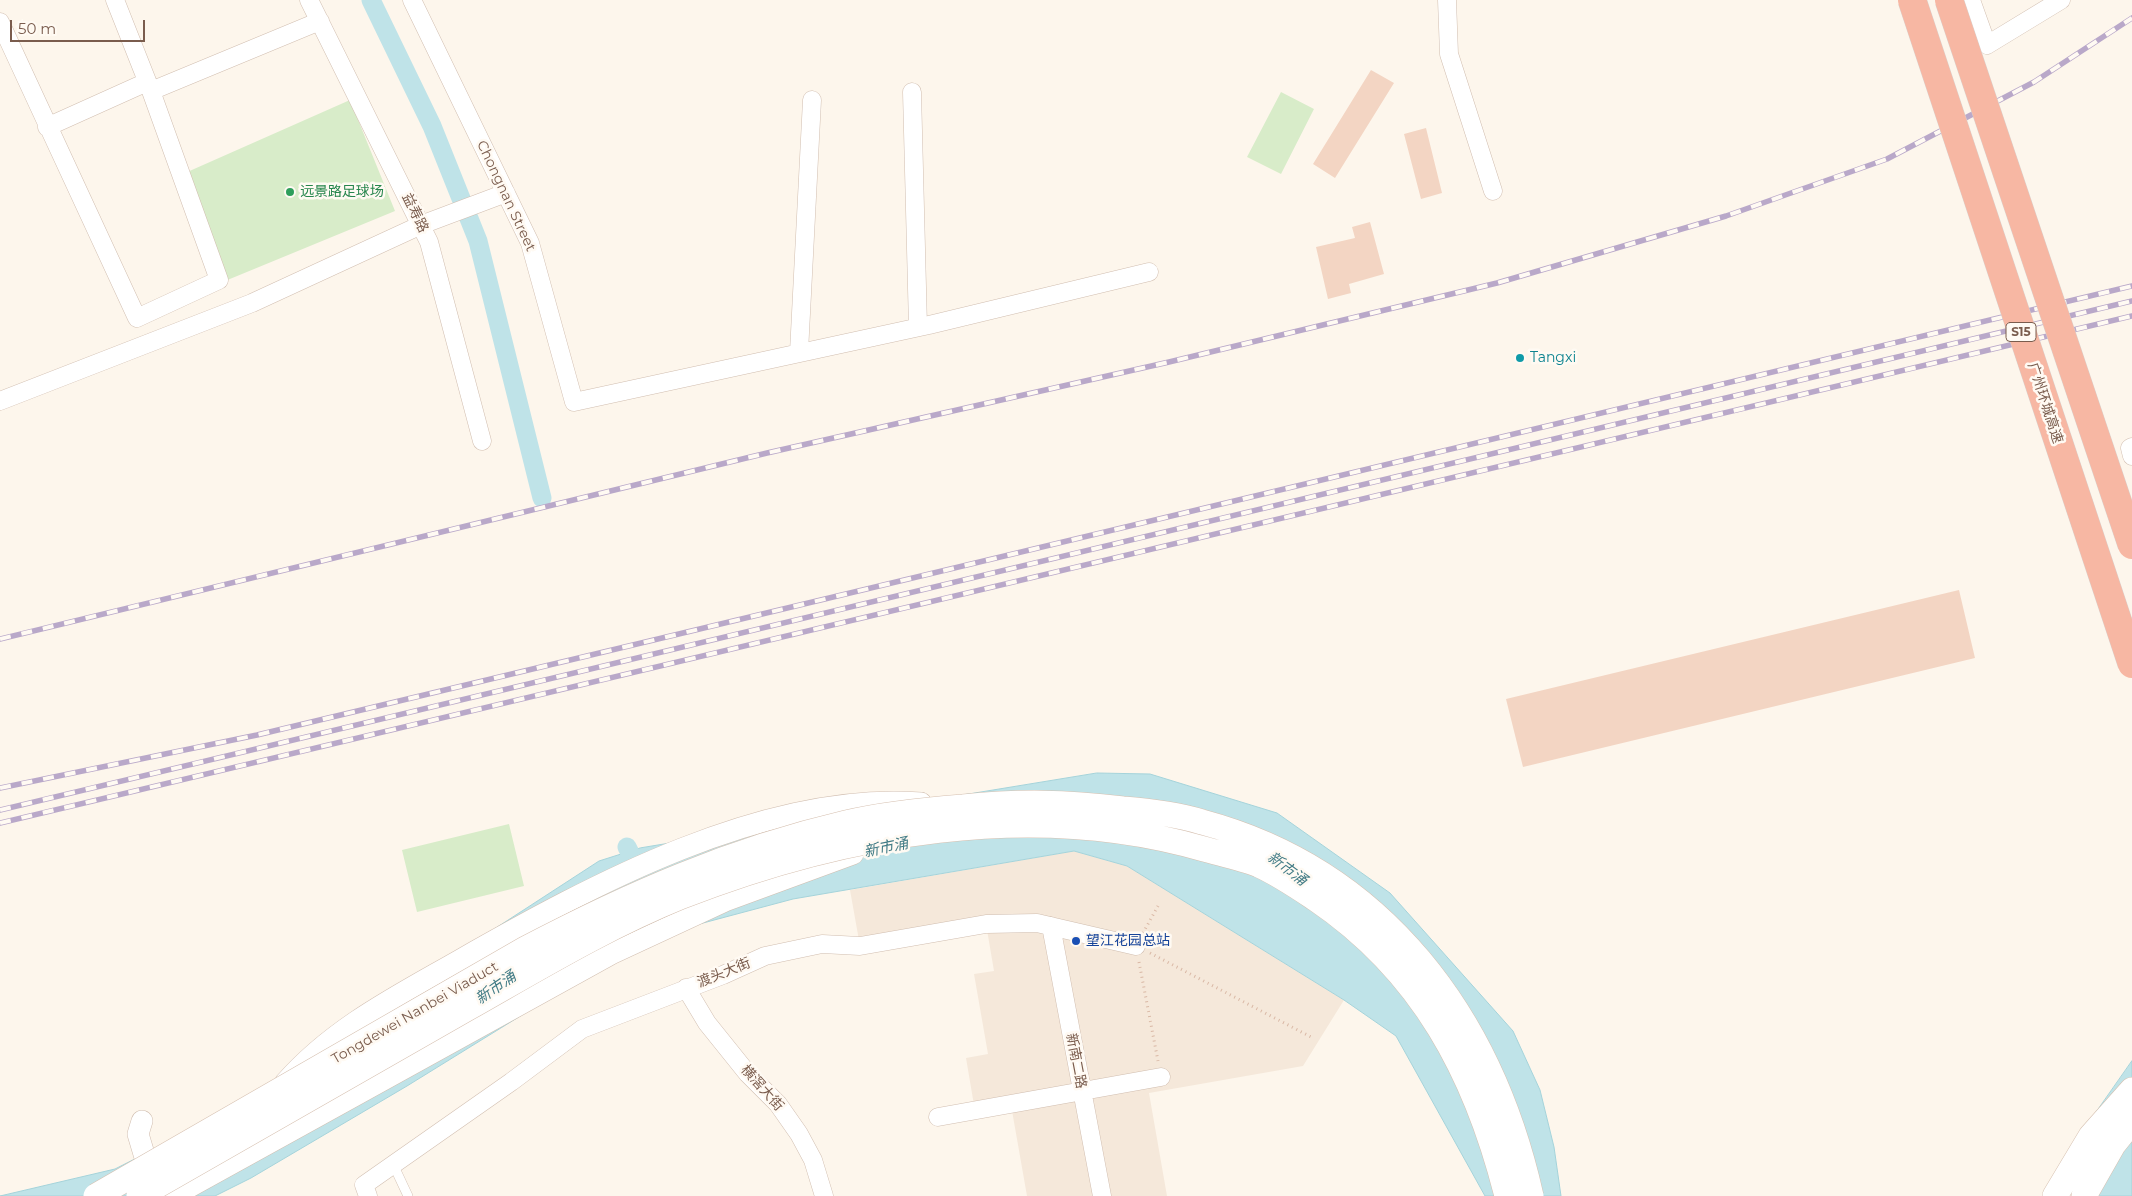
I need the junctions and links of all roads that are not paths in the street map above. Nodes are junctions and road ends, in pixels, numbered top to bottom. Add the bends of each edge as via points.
1 (115, 0) edge
2 (309, 0) edge
3 (412, 0) edge
4 (1447, 0) edge
5 (1912, 0) edge
6 (1949, 0) edge
7 (1971, 0) edge
8 (2061, 0) edge
9 (320, 21) junction
10 (0, 22) edge
11 (149, 86) junction
12 (912, 92) dead end
13 (812, 100) dead end
14 (47, 127) junction
15 (1493, 191) dead end
16 (506, 193) junction
17 (420, 225) junction
18 (1149, 272) dead end
19 (918, 327) junction
20 (799, 352) junction
21 (0, 401) edge
22 (482, 441) dead end
23 (2132, 447) edge
24 (2132, 456) edge
25 (2132, 545) edge
26 (2132, 664) edge
27 (966, 806) junction
28 (909, 834) junction
29 (1051, 926) junction
30 (1136, 946) road end
31 (686, 988) junction
32 (1161, 1077) road end
33 (2132, 1090) edge
34 (1082, 1092) junction
35 (938, 1117) dead end
36 (2132, 1121) edge
37 (140, 1128) dead end
38 (394, 1164) junction
39 (366, 1190) edge
40 (156, 1195) edge
41 (96, 1196) edge
42 (408, 1196) edge
43 (824, 1196) edge
44 (1102, 1196) edge
45 (1507, 1196) edge
46 (1531, 1196) edge
47 (2055, 1196) edge
48 (2084, 1196) edge

1 - 11 street
2 - 9 street, 益寿路
3 - 16 street, Chongnan Street
4 - 15 street via 1448,54
5 - 26 highway, 广州环城高速 / S15, bridge
6 - 25 highway, S15, bridge
7 - 8 street via 1987,46
9 - 11 street
9 - 17 street, 益寿路
10 - 14 street
11 - 14 street
11 - 14 street via 219,280 137,318
12 - 19 street
13 - 20 street
16 - 17 street
16 - 20 street, Chongnan Street via 530,243 574,402
17 - 21 street via 252,303
17 - 22 street, 益寿路 via 429,242
18 - 19 street
19 - 20 street
23 - 24 street
27 - 40 street, bridge via 900,801 864,803 785,816 682,849 631,871 524,924 356,1020 303,1063 244,1138
27 - 41 main road, Tongdewei Nanbei Viaduct, bridge via 849,822 748,850 659,883 596,911
27 - 46 main road, Tongdewei Nanbei Viaduct, bridge via 1068,803 1161,813 1200,821 1280,851 1346,890 1405,943 1454,1005 1498,1088 1524,1164
28 - 40 street, bridge via 725,901 611,954
28 - 40 main road, Tongdewei Nanbei Viaduct, bridge via 793,860 681,897 644,913 569,951
28 - 45 main road, Tongdewei Nanbei Viaduct, bridge via 1028,825 1139,834 1184,843 1258,865 1303,890 1348,920 1382,953 1432,1014 1475,1097
29 - 30 street, 渡头大街
29 - 31 street, 渡头大街 via 1037,922 986,924 860,946 822,944 765,956
29 - 34 street, 新南二路
31 - 38 street, 渡头大街 via 582,1029
31 - 43 street, 横滘大街 via 707,1023 748,1074 778,1104 799,1134 813,1160
32 - 34 street
33 - 47 main road via 2091,1136
34 - 35 street
34 - 44 street, 新南二路
36 - 48 main road via 2113,1145
37 - 40 street, bridge
38 - 39 street, 渡头大街
38 - 42 lane

